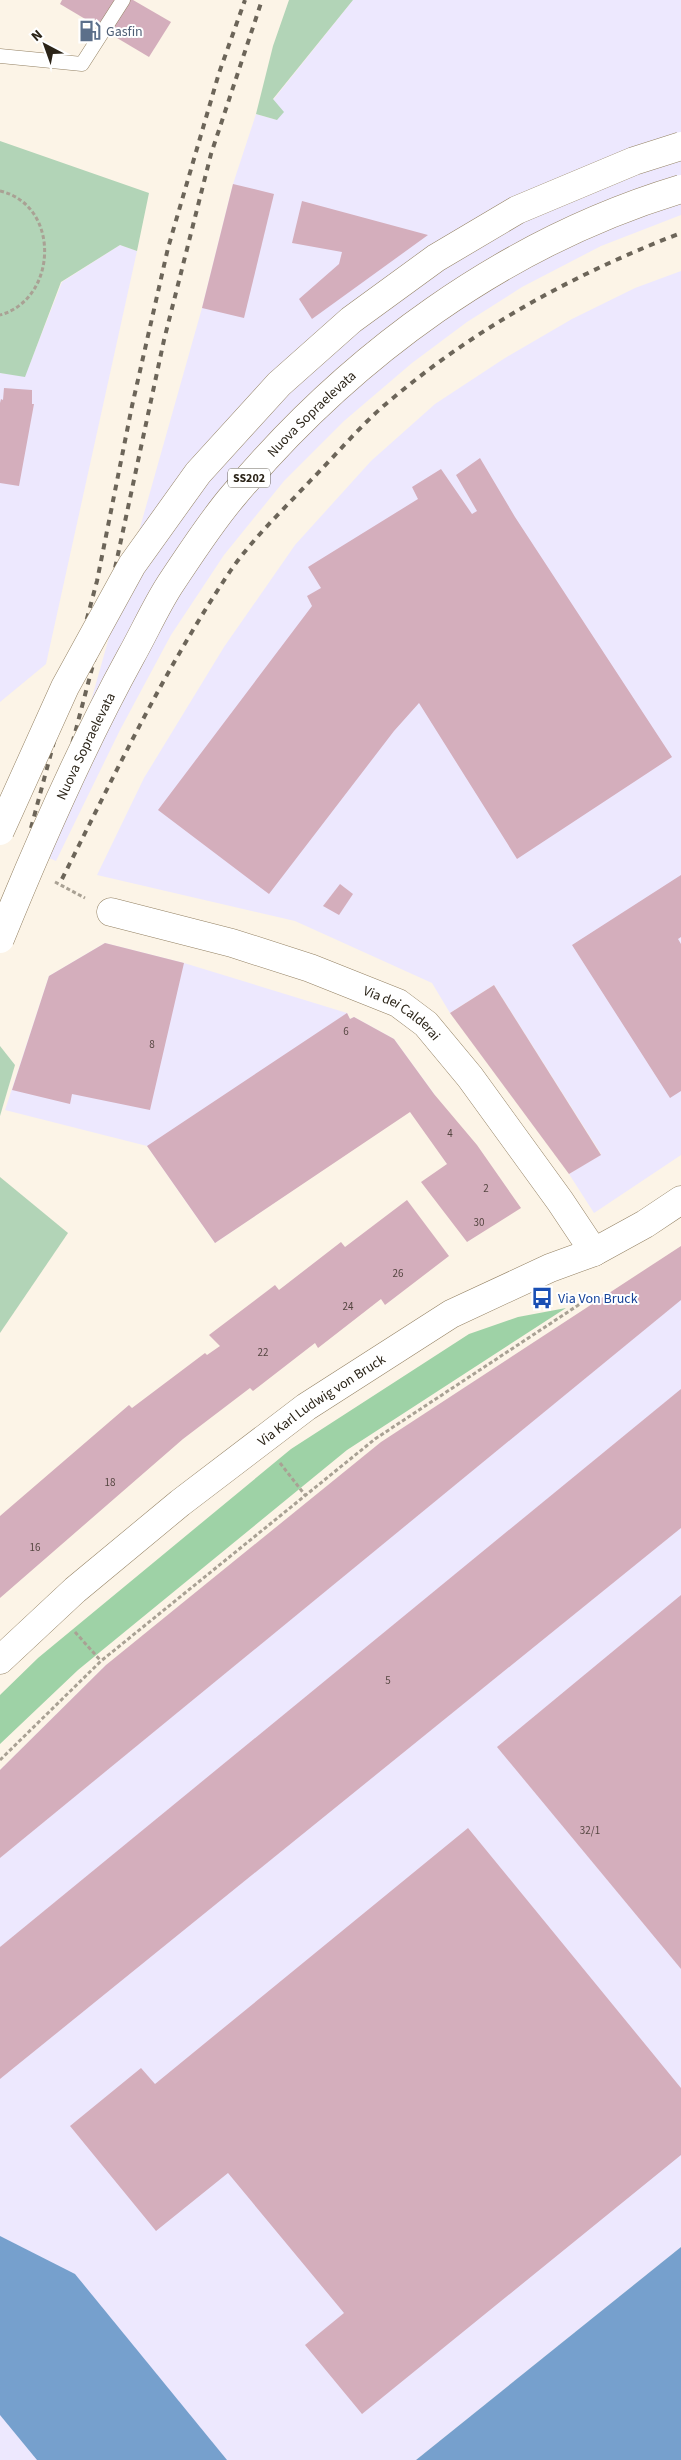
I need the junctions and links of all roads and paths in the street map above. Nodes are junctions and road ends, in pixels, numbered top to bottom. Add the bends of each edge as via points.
1 (123, 0) edge
2 (0, 56) edge
3 (681, 146) edge
4 (681, 189) edge
5 (0, 191) edge
6 (0, 315) edge
7 (0, 831) edge
8 (111, 912) dead end
9 (0, 939) edge
10 (681, 1200) edge
11 (594, 1252) junction
12 (583, 1302) dead end
13 (279, 1462) dead end
14 (305, 1495) junction
15 (68, 1624) dead end
16 (0, 1660) edge
17 (101, 1661) junction
18 (0, 1760) edge

1 - 2 lane via 82,64
3 - 7 main road, SS202, bridge via 634,161 517,210 436,258 351,320 278,384 198,473 132,565 65,687
4 - 9 main road, Nuova Sopraelevata / SS202, bridge via 652,197 539,245 462,292 378,351 308,414 232,497 168,588 104,706 38,846
5 - 6 path via 23,203 37,220 45,240 46,262 39,282 26,300 9,313
8 - 11 main road, Via dei Calderai via 232,943 310,968 398,1002 426,1024 470,1077
10 - 11 main road, Via Karl Ludwig von Bruck
11 - 16 main road, Via Karl Ludwig von Bruck via 550,1268 451,1314 306,1407 180,1503 75,1590
12 - 14 path via 375,1439
13 - 14 path
14 - 17 path
15 - 17 path
17 - 18 path

